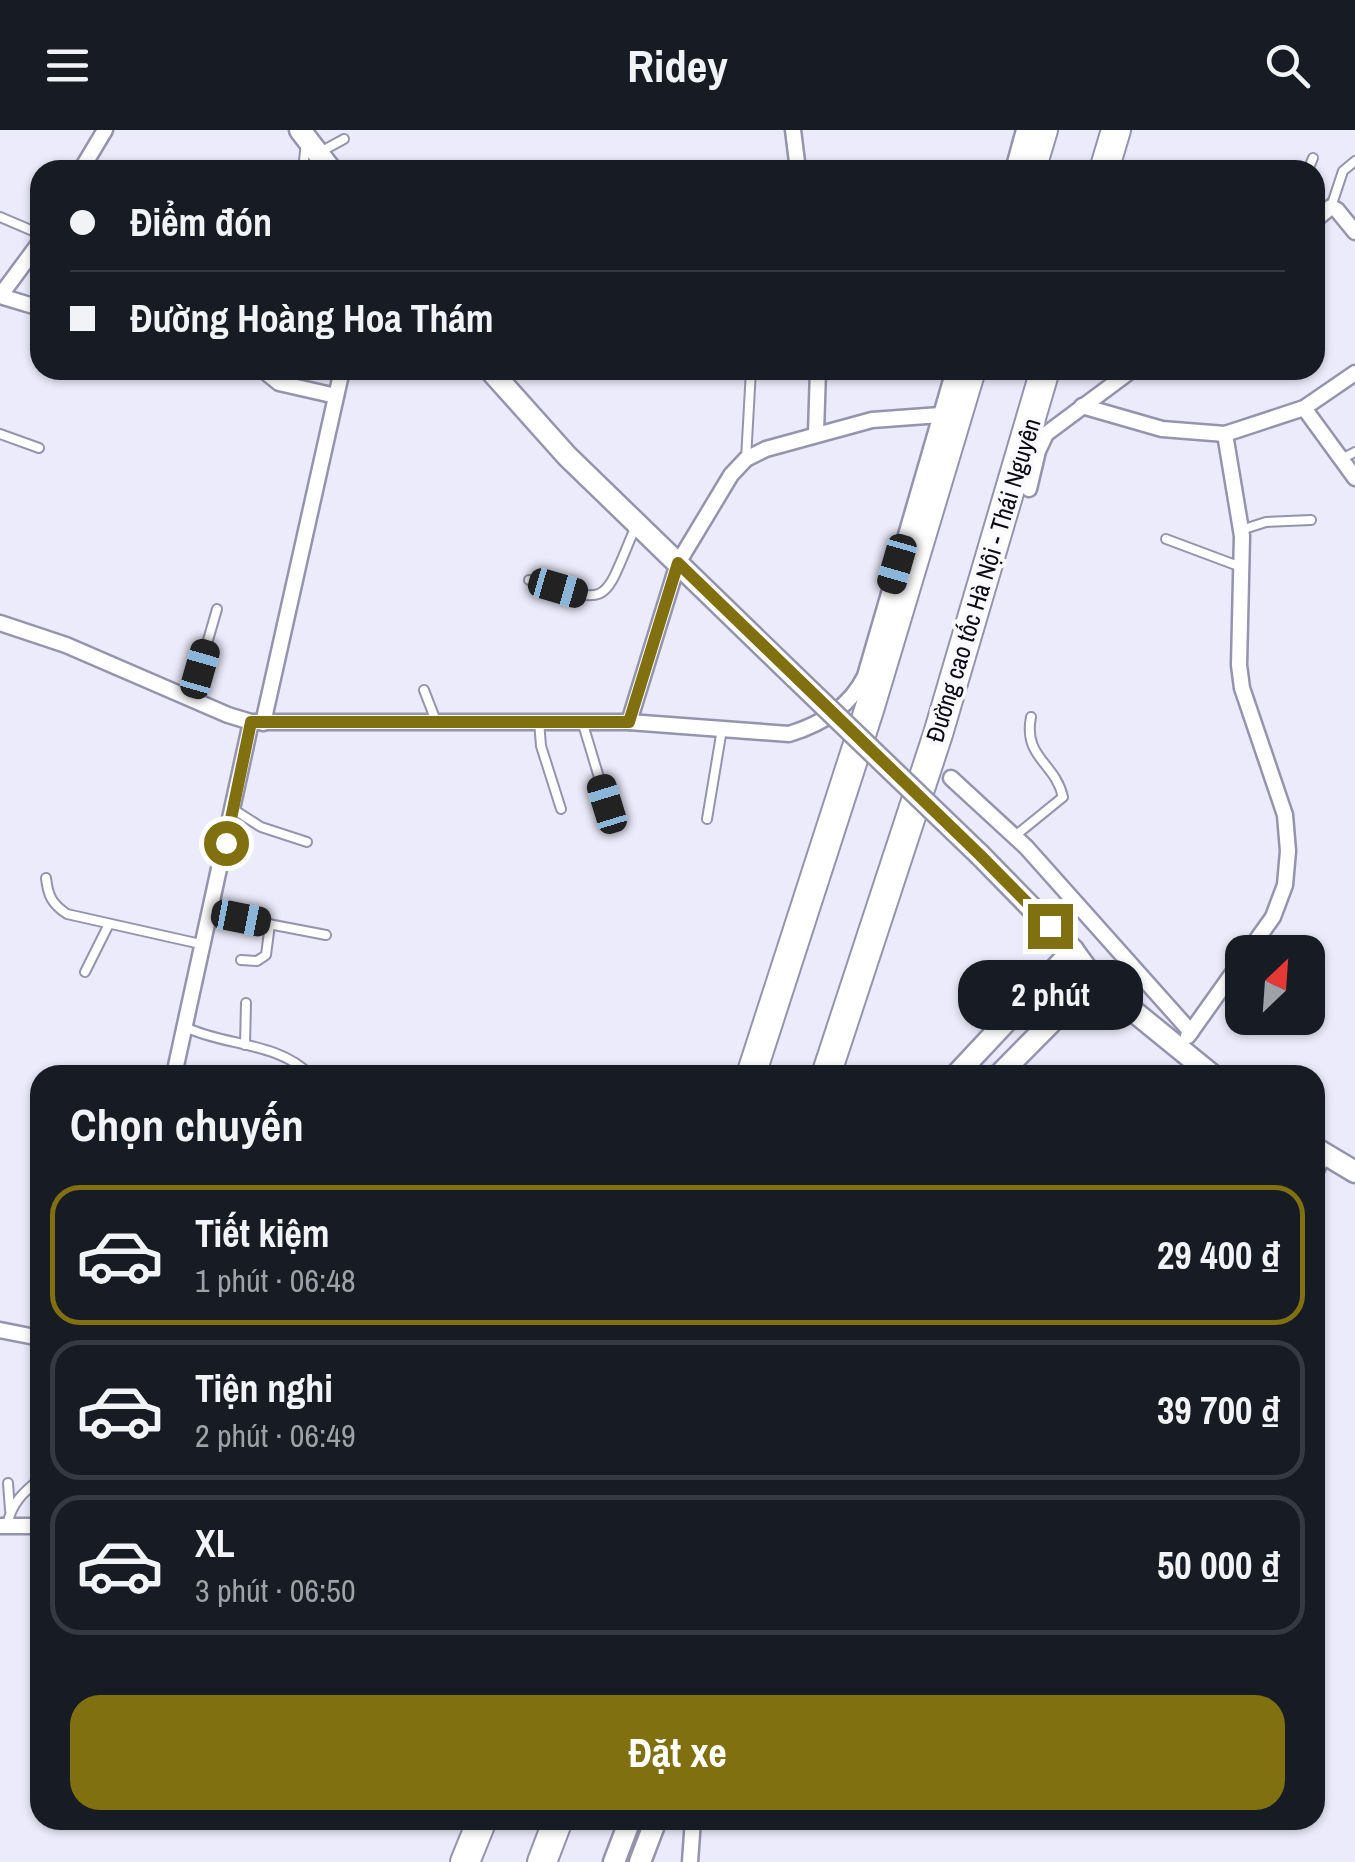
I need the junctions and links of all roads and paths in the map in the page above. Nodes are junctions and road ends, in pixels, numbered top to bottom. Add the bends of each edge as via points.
1 (105, 130) edge
2 (793, 130) edge
3 (1024, 130) edge
4 (1043, 130) edge
5 (1116, 130) edge
6 (344, 139) dead end
7 (314, 148) edge
8 (87, 160) edge
9 (797, 160) edge
10 (1015, 160) edge
11 (1034, 160) edge
12 (1107, 160) edge
13 (1355, 161) edge
14 (1325, 203) edge
15 (1325, 211) edge
16 (0, 216) edge
17 (30, 230) edge
18 (1355, 232) edge
19 (30, 256) edge
20 (0, 296) edge
21 (30, 305) edge
22 (1355, 373) edge
23 (276, 380) edge
24 (340, 380) edge
25 (499, 380) edge
26 (750, 380) edge
27 (818, 380) edge
28 (951, 380) edge
29 (968, 380) edge
30 (1042, 380) edge
31 (1118, 380) edge
32 (336, 396) junction
33 (1082, 406) junction
34 (1304, 408) junction
35 (940, 415) junction
36 (0, 434) edge
37 (816, 434) junction
38 (1225, 434) junction
39 (40, 448) dead end
40 (1348, 455) edge
41 (746, 459) junction
42 (1355, 478) edge
43 (1029, 488) dead end
44 (1311, 520) dead end
45 (637, 522) junction
46 (1241, 530) junction
47 (1166, 539) dead end
48 (678, 563) junction
49 (1241, 567) junction
50 (529, 580) dead end
51 (217, 610) dead end
52 (0, 623) edge
53 (424, 690) dead end
54 (191, 699) junction
55 (1031, 717) dead end
56 (436, 720) junction
57 (539, 721) junction
58 (582, 721) junction
59 (629, 722) junction
60 (257, 723) junction
61 (722, 729) junction
62 (950, 778) dead end
63 (607, 804) dead end
64 (233, 809) junction
65 (561, 810) dead end
66 (707, 819) dead end
67 (1015, 836) junction
68 (307, 842) dead end
69 (46, 878) dead end
70 (212, 913) junction
71 (109, 924) junction
72 (270, 924) junction
73 (326, 934) dead end
74 (1260, 935) edge
75 (205, 945) junction
76 (1072, 950) junction
77 (241, 960) dead end
78 (85, 972) dead end
79 (1094, 979) junction
80 (1225, 984) edge
81 (246, 1003) dead end
82 (186, 1027) junction
83 (1185, 1041) junction
84 (244, 1045) junction
85 (176, 1065) edge
86 (295, 1065) edge
87 (755, 1065) edge
88 (829, 1065) edge
89 (965, 1065) edge
90 (1008, 1065) edge
91 (1204, 1065) edge
92 (1325, 1161) edge
93 (1355, 1172) edge
94 (0, 1330) edge
95 (30, 1336) edge
96 (8, 1483) dead end
97 (30, 1489) edge
98 (10, 1510) junction
99 (4, 1526) edge
100 (30, 1526) edge
101 (478, 1830) edge
102 (554, 1830) edge
103 (626, 1830) edge
104 (652, 1830) edge
105 (692, 1830) edge
106 (465, 1862) edge
107 (542, 1862) edge
108 (614, 1862) edge
109 (640, 1862) edge
110 (690, 1862) edge

1 - 8 street
2 - 9 street
3 - 10 street
4 - 11 highway
5 - 12 highway
6 - 7 lane
13 - 14 lane
15 - 18 street via 1337,210
16 - 17 lane
19 - 20 street
20 - 21 street
22 - 34 street
23 - 32 street
24 - 32 street
25 - 45 main road
26 - 41 lane
27 - 37 street
28 - 35 street
29 - 87 highway
30 - 88 highway, Đường cao tốc Hà Nội - Thái Nguyên via 938,734
31 - 33 street
32 - 60 street
33 - 38 street via 1162,429
33 - 43 street via 1046,434
34 - 38 street
34 - 40 street
35 - 37 street via 883,418
35 - 61 street via 857,692 831,716 790,734
36 - 39 lane
37 - 41 street
38 - 46 street
40 - 42 street
41 - 48 street
44 - 46 lane
45 - 48 main road
45 - 50 lane via 599,596
46 - 49 street
47 - 49 lane
48 - 59 street
48 - 76 main road, bridge
49 - 74 street via 1242,688 1284,815 1288,852 1285,885
51 - 54 lane
52 - 54 street
53 - 56 lane
54 - 60 street
55 - 67 lane via 1033,750 1063,797
56 - 57 street
56 - 60 street
57 - 58 street
57 - 65 lane
58 - 59 street
58 - 63 lane
59 - 61 street
60 - 64 street
61 - 66 lane
62 - 67 street
64 - 68 lane via 260,827
64 - 70 street
67 - 83 street
69 - 71 lane via 56,907
70 - 72 lane
70 - 75 street
71 - 75 lane
71 - 78 lane
72 - 73 lane
72 - 77 lane via 266,956
75 - 82 street
76 - 79 main road
76 - 89 main road
79 - 83 main road
79 - 90 main road
80 - 83 street
81 - 84 lane
82 - 84 lane
82 - 85 street
83 - 91 main road
84 - 86 lane
92 - 93 main road
94 - 95 street
96 - 98 lane
97 - 98 lane
98 - 99 lane
99 - 100 street
101 - 106 highway
102 - 107 highway
103 - 108 main road
104 - 109 main road
105 - 110 street

